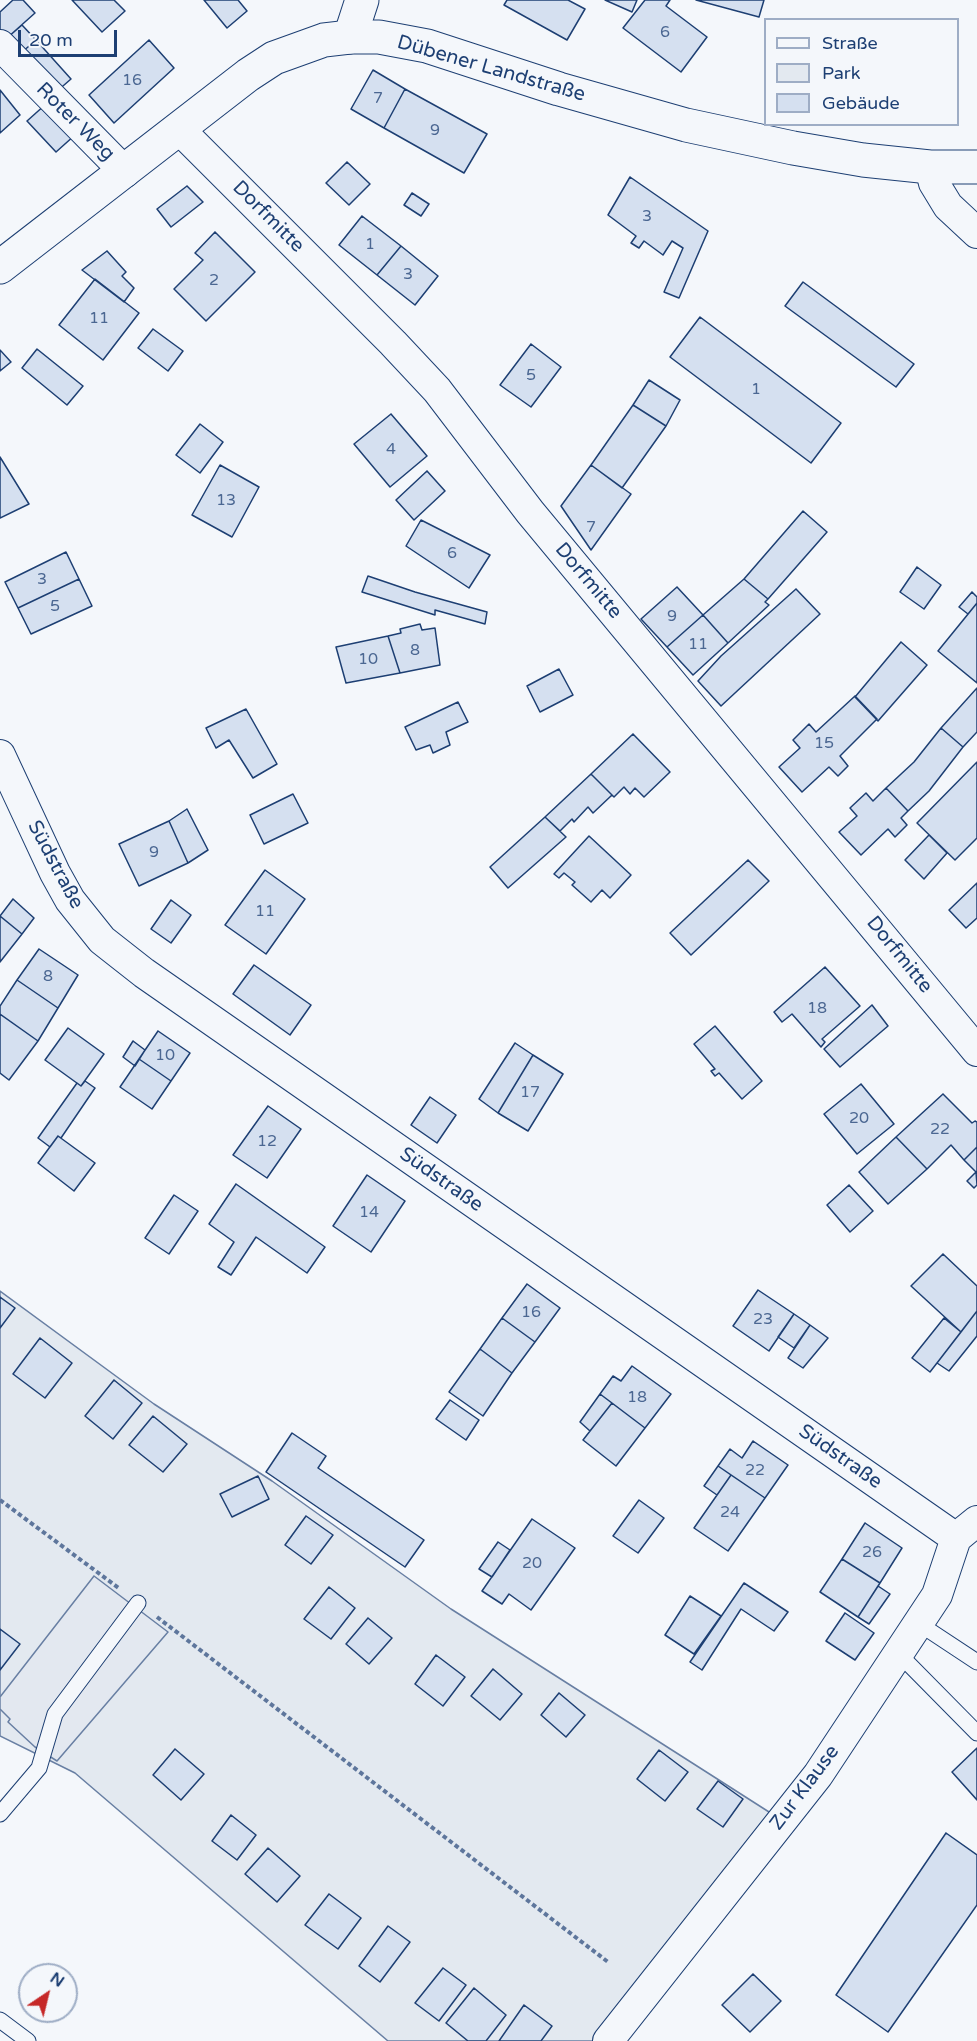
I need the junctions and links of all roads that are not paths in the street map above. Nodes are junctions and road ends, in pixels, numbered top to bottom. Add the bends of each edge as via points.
1 (362, 0) edge
2 (350, 37) junction
3 (0, 45) edge
4 (180, 130) junction
5 (930, 167) junction
6 (977, 167) edge
7 (125, 172) junction
8 (977, 233) edge
9 (0, 267) edge
10 (0, 754) edge
11 (977, 1051) edge
12 (966, 1529) edge
13 (138, 1603) road end
14 (918, 1623) junction
15 (898, 1653) junction
16 (977, 1662) edge
17 (977, 1733) edge
18 (0, 1814) edge
19 (0, 2020) edge
20 (28, 2041) edge
21 (608, 2041) edge

1 - 2 main road
2 - 4 main road, Dübener Landstraße via 324,40 274,58
2 - 5 main road, Dübener Landstraße via 379,37 427,46 686,125 793,148
3 - 7 street, Roter Weg
4 - 7 main road, Dübener Landstraße
4 - 11 street, Dorfmitte via 437,390 531,512
5 - 6 main road, Dübener Landstraße
5 - 8 street via 934,183 948,206
7 - 9 main road, Dübener Landstraße
10 - 12 street, Südstraße via 70,900 102,940 144,974
12 - 14 street, Zur Klause via 937,1595
13 - 18 lane via 56,1714 39,1768
14 - 15 street, Zur Klause
14 - 16 lane
15 - 17 lane
15 - 21 street, Zur Klause via 818,1775
19 - 20 lane

